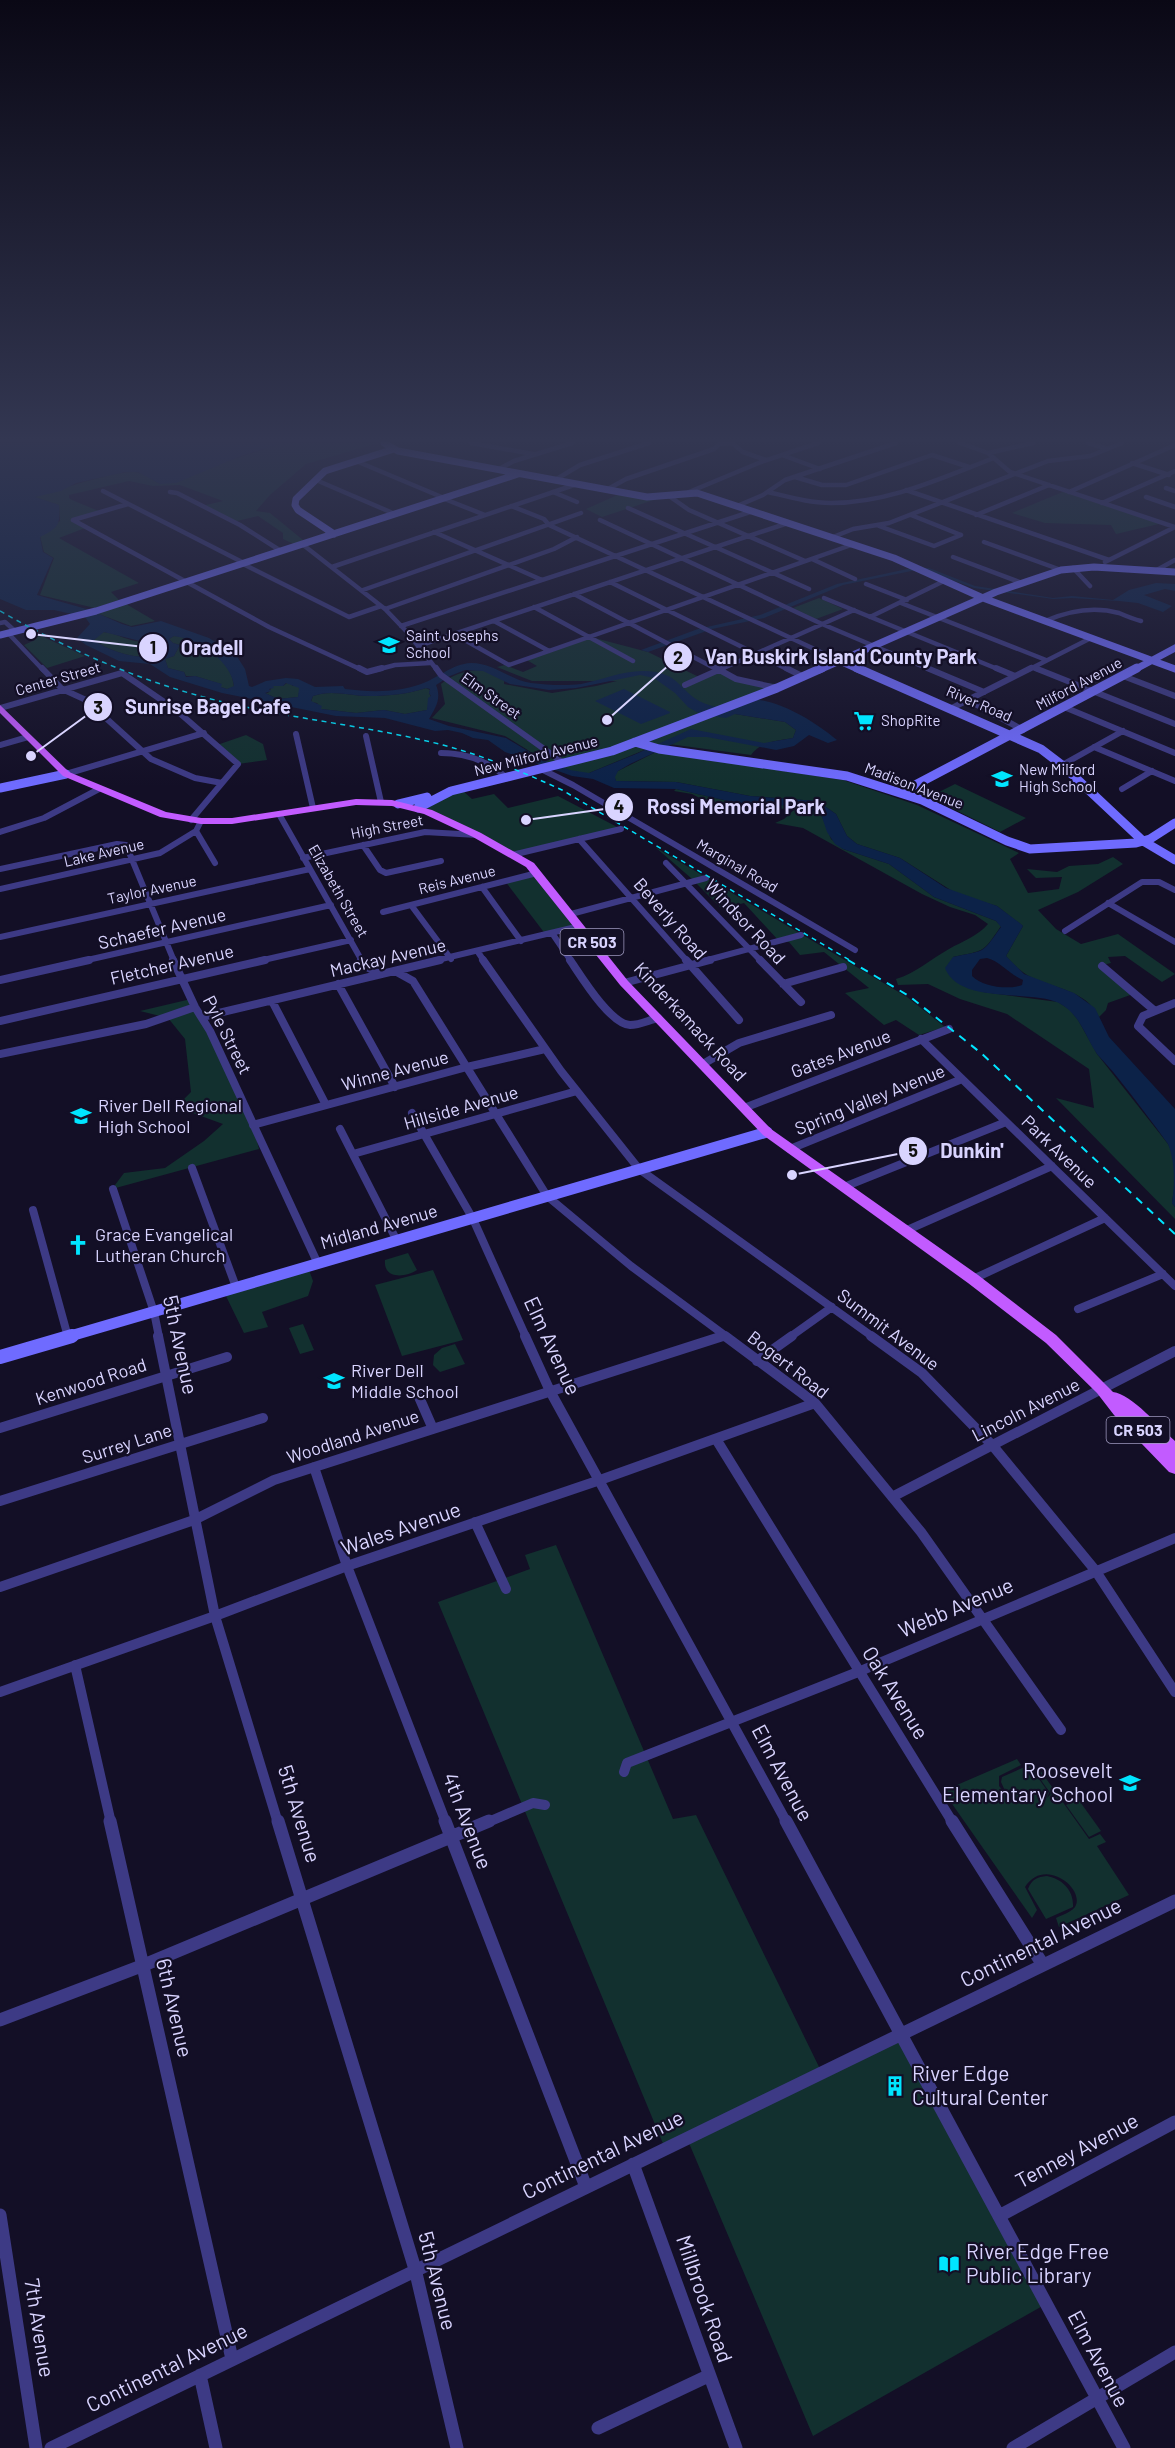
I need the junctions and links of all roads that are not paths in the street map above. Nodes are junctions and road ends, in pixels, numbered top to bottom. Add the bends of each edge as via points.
1 (142, 557) edge
2 (232, 557) edge
3 (261, 557) edge
4 (319, 557) edge
5 (360, 557) edge
6 (458, 557) edge
7 (490, 557) edge
8 (530, 557) edge
9 (612, 557) edge
10 (619, 557) edge
11 (737, 557) edge
12 (801, 557) edge
13 (816, 557) edge
14 (892, 557) edge
15 (953, 557) dead end
16 (1026, 557) edge
17 (1101, 557) edge
18 (1115, 557) edge
19 (681, 558) joint
20 (808, 560) junction
21 (1109, 560) junction
22 (1175, 560) edge
23 (243, 563) junction
24 (508, 565) junction
25 (332, 567) junction
26 (1094, 567) junction
27 (1073, 568) junction
28 (646, 570) junction
29 (1061, 570) junction
30 (1155, 571) junction
31 (1175, 572) edge
32 (771, 573) junction
33 (855, 579) dead end
34 (542, 580) junction
35 (186, 581) junction
36 (944, 581) junction
37 (610, 582) junction
38 (1022, 583) junction
39 (866, 584) dead end
40 (737, 585) junction
41 (1090, 586) dead end
42 (809, 589) dead end
43 (363, 590) junction
44 (574, 594) junction
45 (702, 597) junction
46 (824, 597) dead end
47 (983, 598) junction
48 (907, 600) junction
49 (901, 603) junction
50 (383, 607) junction
51 (534, 608) junction
52 (666, 610) junction
53 (854, 610) junction
54 (870, 617) junction
55 (940, 618) junction
56 (494, 621) junction
57 (1045, 621) junction
58 (1140, 621) dead end
59 (0, 623) edge
60 (629, 623) junction
61 (822, 624) junction
62 (401, 626) junction
63 (908, 632) junction
64 (8, 633) edge
65 (454, 634) junction
66 (588, 637) junction
67 (1091, 638) junction
68 (789, 639) junction
69 (418, 646) junction
70 (874, 646) junction
71 (1175, 648) edge
72 (549, 651) junction
73 (755, 654) junction
74 (1047, 660) junction
75 (633, 661) dead end
76 (840, 661) junction
77 (1151, 661) junction
78 (430, 663) junction
79 (1032, 668) junction
80 (1175, 669) edge
81 (719, 670) junction
82 (1015, 676) junction
83 (1123, 676) junction
84 (804, 677) junction
85 (685, 685) dead end
86 (777, 688) junction
87 (64, 690) junction
88 (984, 692) junction
89 (1093, 692) junction
90 (1175, 696) edge
91 (968, 700) junction
92 (1064, 707) junction
93 (0, 708) edge
94 (950, 709) junction
95 (1175, 724) edge
96 (1023, 730) junction
97 (1123, 731) junction
98 (204, 733) junction
99 (296, 734) dead end
100 (1010, 734) junction
101 (366, 736) dead end
102 (28, 737) junction
103 (635, 742) junction
104 (0, 745) edge
105 (1094, 747) junction
106 (143, 752) junction
107 (441, 753) dead end
108 (1175, 753) edge
109 (565, 764) junction
110 (1062, 765) junction
111 (543, 770) junction
112 (1152, 771) junction
113 (66, 774) junction
114 (507, 778) junction
115 (1175, 781) edge
116 (222, 783) junction
117 (0, 788) edge
118 (99, 789) junction
119 (1122, 789) dead end
120 (451, 791) junction
121 (900, 793) junction
122 (381, 802) junction
123 (398, 804) junction
124 (313, 808) junction
125 (418, 808) junction
126 (279, 814) junction
127 (196, 821) junction
128 (1175, 823) edge
129 (621, 829) dead end
130 (196, 831) junction
131 (0, 832) edge
132 (477, 835) junction
133 (579, 839) junction
134 (1143, 841) junction
135 (117, 844) joint
136 (363, 845) junction
137 (512, 855) junction
138 (303, 858) junction
139 (132, 860) junction
140 (1175, 860) edge
141 (441, 861) dead end
142 (215, 863) dead end
143 (666, 863) dead end
144 (310, 869) junction
145 (0, 870) edge
146 (537, 873) junction
147 (706, 878) dead end
148 (688, 883) junction
149 (482, 887) junction
150 (0, 890) edge
151 (1175, 890) edge
152 (631, 898) junction
153 (1108, 903) junction
154 (152, 904) junction
155 (331, 905) junction
156 (411, 905) junction
157 (383, 912) dead end
158 (571, 914) junction
159 (580, 926) junction
160 (1065, 931) dead end
161 (552, 933) junction
162 (801, 935) dead end
163 (0, 937) edge
164 (351, 940) junction
165 (521, 941) junction
166 (1175, 942) edge
167 (166, 943) junction
168 (749, 949) junction
169 (855, 950) dead end
170 (478, 952) junction
171 (451, 959) junction
172 (690, 965) junction
173 (1102, 966) dead end
174 (843, 967) dead end
175 (395, 971) junction
176 (380, 974) junction
177 (181, 979) junction
178 (0, 980) edge
179 (624, 983) junction
180 (338, 984) junction
181 (783, 984) junction
182 (272, 1000) junction
183 (801, 1002) dead end
184 (1175, 1003) edge
185 (195, 1007) junction
186 (1155, 1011) junction
187 (831, 1015) dead end
188 (202, 1017) junction
189 (658, 1018) junction
190 (739, 1020) dead end
191 (0, 1021) edge
192 (949, 1029) dead end
193 (921, 1040) junction
194 (545, 1049) junction
195 (0, 1054) edge
196 (1175, 1061) edge
197 (703, 1064) junction
198 (467, 1067) junction
199 (962, 1079) junction
200 (395, 1087) junction
201 (577, 1091) junction
202 (326, 1105) junction
203 (744, 1108) junction
204 (412, 1113) dead end
205 (496, 1114) junction
206 (1006, 1122) junction
207 (253, 1125) junction
208 (340, 1129) dead end
209 (767, 1132) junction
210 (426, 1134) junction
211 (790, 1149) junction
212 (353, 1154) junction
213 (1052, 1166) junction
214 (192, 1168) dead end
215 (639, 1169) junction
216 (844, 1187) junction
217 (113, 1189) dead end
218 (547, 1197) junction
219 (33, 1210) dead end
220 (1105, 1218) junction
221 (473, 1219) junction
222 (906, 1230) junction
223 (397, 1241) junction
224 (318, 1264) junction
225 (1163, 1274) junction
226 (973, 1279) junction
227 (1175, 1286) edge
228 (236, 1287) junction
229 (832, 1307) junction
230 (1078, 1309) dead end
231 (154, 1312) junction
232 (723, 1336) junction
233 (68, 1337) junction
234 (1175, 1351) edge
235 (0, 1357) edge
236 (227, 1357) dead end
237 (758, 1361) junction
238 (165, 1376) junction
239 (1102, 1389) junction
240 (550, 1391) junction
241 (419, 1396) dead end
242 (815, 1403) junction
243 (263, 1418) dead end
244 (0, 1428) edge
245 (433, 1429) junction
246 (1158, 1434) junction
247 (716, 1440) junction
248 (1175, 1440) edge
249 (179, 1445) junction
250 (993, 1446) junction
251 (1175, 1451) edge
252 (314, 1467) junction
253 (1175, 1468) edge
254 (600, 1480) junction
255 (892, 1497) junction
256 (0, 1501) edge
257 (194, 1520) junction
258 (476, 1522) junction
259 (1175, 1538) edge
260 (347, 1566) junction
261 (1095, 1570) junction
262 (0, 1587) edge
263 (506, 1589) dead end
264 (216, 1616) junction
265 (982, 1618) junction
266 (75, 1665) junction
267 (858, 1672) junction
268 (0, 1692) edge
269 (1175, 1692) edge
270 (733, 1722) junction
271 (1061, 1730) dead end
272 (624, 1772) dead end
273 (544, 1805) dead end
274 (453, 1838) junction
275 (303, 1899) junction
276 (1175, 1901) edge
277 (144, 1965) junction
278 (1043, 1965) junction
279 (0, 2020) edge
280 (900, 2035) junction
281 (1175, 2122) edge
282 (633, 2164) junction
283 (586, 2187) junction
284 (0, 2215) edge
285 (999, 2216) junction
286 (415, 2270) junction
287 (1175, 2352) edge
288 (232, 2359) junction
289 (200, 2375) junction
290 (708, 2376) junction
291 (1098, 2399) junction
292 (598, 2428) dead end
293 (36, 2448) edge
294 (51, 2448) edge
295 (216, 2448) edge
296 (457, 2448) edge
297 (736, 2448) edge
298 (1014, 2448) edge
299 (1124, 2448) edge

1 - 35 street
2 - 23 street
3 - 23 street
4 - 25 street, Elm Street
5 - 25 street
6 - 43 street
7 - 24 street
8 - 24 street
9 - 34 street
10 - 28 street, River Road
11 - 32 street
12 - 20 street
13 - 20 street
14 - 36 street
15 - 38 street
16 - 29 street
17 - 21 street
18 - 21 street
19 - 28 street
19 - 40 street
20 - 32 street
20 - 33 street
21 - 26 street
22 - 30 street
23 - 35 street
23 - 50 street via 349,617
24 - 34 street
24 - 50 street
25 - 43 street, Elm Street
26 - 27 street, New Milford Avenue
26 - 30 street, New Milford Avenue
27 - 29 street, New Milford Avenue
27 - 41 street
28 - 37 street
28 - 45 street, River Road
29 - 38 street, New Milford Avenue
30 - 31 street, New Milford Avenue
32 - 40 street
32 - 42 street
34 - 62 street
35 - 64 street
35 - 78 street via 269,627 367,672
36 - 47 street
36 - 48 street
37 - 44 street
37 - 52 street
38 - 47 street, New Milford Avenue
39 - 48 street
40 - 45 street
40 - 61 street
43 - 50 street, Elm Street
44 - 51 street
44 - 60 street
45 - 52 street
45 - 68 street, River Road
46 - 53 street
47 - 55 street, New Milford Avenue
47 - 57 street
48 - 49 street
49 - 54 street
49 - 55 street
50 - 62 street, Elm Street
51 - 56 street
51 - 66 street
52 - 60 street
52 - 73 street
53 - 54 street
53 - 61 street
54 - 63 street
55 - 63 street, New Milford Avenue
55 - 74 street
56 - 65 street
56 - 72 street
57 - 58 street via 1062,612 1085,609
57 - 67 street
59 - 64 street via 5,622
60 - 66 street
60 - 81 street
61 - 68 street
61 - 70 street
62 - 69 street, Elm Street
63 - 70 street, New Milford Avenue
63 - 82 street
64 - 87 street
65 - 69 street
65 - 72 street via 509,665
66 - 72 street
66 - 75 street
67 - 74 street
67 - 77 street
68 - 73 street
68 - 76 street, River Road
69 - 78 street, Elm Street
70 - 76 street, New Milford Avenue
70 - 88 street
71 - 77 street, Milford Avenue
73 - 81 street
73 - 84 street
74 - 79 street
76 - 84 street, New Milford Avenue
76 - 94 street, River Road
77 - 80 street
77 - 83 street, Milford Avenue
78 - 109 street, Elm Street
79 - 82 street
79 - 89 street
81 - 85 street
81 - 86 street via 741,681
82 - 88 street
83 - 89 street, Milford Avenue
83 - 90 street
84 - 86 street, New Milford Avenue
86 - 103 street, New Milford Avenue
87 - 93 street, Center Street
87 - 98 street, Center Street via 122,674
87 - 106 street via 86,700
88 - 91 street
89 - 92 street, Milford Avenue
89 - 95 street
91 - 94 street
91 - 96 street
92 - 96 street, Milford Avenue
92 - 97 street
93 - 102 main road, Kinderkamack Road / CR 503
94 - 100 street, River Road
96 - 100 street, Milford Avenue
97 - 105 street
97 - 108 street
98 - 106 street
98 - 116 street, Lake Avenue via 238,764
99 - 124 street
100 - 110 street, River Road via 1043,750
100 - 121 street, Milford Avenue
101 - 122 street
102 - 104 street
102 - 113 main road, Kinderkamack Road / CR 503
103 - 109 street, New Milford Avenue
103 - 121 street, Madison Avenue via 824,771
105 - 110 street
105 - 112 street
106 - 113 street
106 - 116 street via 190,776
107 - 114 street via 457,753 492,765
109 - 111 street, New Milford Avenue
110 - 134 street, River Road
111 - 114 street, New Milford Avenue
111 - 169 street, Marginal Road
112 - 115 street
112 - 119 street
113 - 117 street
113 - 118 main road, Kinderkamack Road / CR 503
114 - 120 street, New Milford Avenue
116 - 127 street, Lake Avenue
118 - 127 main road, Kinderkamack Road / CR 503 via 158,813
118 - 131 street via 44,818
120 - 123 street
120 - 125 street, New Milford Avenue
121 - 134 street, Madison Avenue via 1030,849
122 - 123 main road, Kinderkamack Road / CR 503
122 - 124 main road, Kinderkamack Road / CR 503
123 - 125 main road, Kinderkamack Road / CR 503
124 - 126 main road, Kinderkamack Road / CR 503
125 - 132 main road, Kinderkamack Road / CR 503
126 - 127 main road, Kinderkamack Road / CR 503
126 - 138 street, Elizabeth Street
127 - 130 street, Lake Avenue
128 - 134 street, Madison Avenue
129 - 133 street
130 - 139 street, Lake Avenue via 169,849
130 - 142 street
132 - 136 street, High Street via 426,832
132 - 137 main road, Kinderkamack Road / CR 503
133 - 137 street
133 - 152 street, Beverly Road
134 - 140 street, River Road
135 - 139 street, Pyle Street via 126,845
135 - 145 street
136 - 138 street, High Street
136 - 141 street via 386,873
137 - 146 main road, Kinderkamack Road / CR 503
138 - 144 street, Elizabeth Street
139 - 150 street, Lake Avenue
139 - 154 street, Pyle Street
143 - 148 street, Windsor Road
144 - 154 street, Taylor Avenue
144 - 155 street, Elizabeth Street
146 - 149 street, Reis Avenue
146 - 158 main road, Kinderkamack Road / CR 503
147 - 148 street
148 - 152 street
148 - 168 street, Windsor Road
149 - 156 street, Reis Avenue
149 - 165 street
151 - 153 street via 1159,882 1142,882
152 - 158 street
152 - 172 street, Beverly Road
153 - 160 street
153 - 166 street
154 - 163 street, Taylor Avenue
154 - 167 street, Pyle Street
155 - 164 street, Elizabeth Street
155 - 167 street, Schaefer Avenue
156 - 157 street, Reis Avenue
156 - 171 street
158 - 159 main road, Kinderkamack Road / CR 503
159 - 161 street, Mackay Avenue
159 - 179 main road, Kinderkamack Road / CR 503
161 - 165 street, Mackay Avenue
161 - 189 street via 600,1001 621,1022 631,1024
162 - 168 street
164 - 176 street, Elizabeth Street via 365,966
164 - 177 street, Fletcher Avenue
165 - 170 street, Mackay Avenue
167 - 177 street, Pyle Street
167 - 178 street, Schaefer Avenue
168 - 172 street
168 - 181 street, Windsor Road
170 - 171 street, Mackay Avenue
170 - 194 street, Summit Avenue
171 - 175 street, Mackay Avenue
172 - 179 street
172 - 190 street, Beverly Road
173 - 186 street
174 - 181 street
175 - 176 street, Mackay Avenue
175 - 198 street via 413,981
176 - 180 street, Mackay Avenue
177 - 185 street, Pyle Street
177 - 191 street, Fletcher Avenue
179 - 189 main road, Kinderkamack Road / CR 503
180 - 182 street, Mackay Avenue
180 - 200 street
181 - 183 street, Windsor Road
182 - 188 street, Mackay Avenue
182 - 202 street
184 - 186 street
185 - 188 street, Pyle Street
185 - 195 street via 146,1024
186 - 196 street via 1140,1019 1140,1029
187 - 197 street via 739,1043
188 - 207 street, Pyle Street
189 - 197 main road, Kinderkamack Road / CR 503
192 - 193 street, Gates Avenue
193 - 199 street, Park Avenue
193 - 203 street, Gates Avenue
194 - 198 street, Winne Avenue
194 - 201 street, Summit Avenue
197 - 203 main road, Kinderkamack Road / CR 503
198 - 200 street, Winne Avenue
198 - 205 street, Bogert Road
199 - 206 street, Park Avenue
199 - 211 street, Spring Valley Avenue
200 - 202 street, Winne Avenue
201 - 205 street, Hillside Avenue
201 - 215 street, Summit Avenue
202 - 207 street, Winne Avenue
203 - 209 main road, Kinderkamack Road / CR 503
204 - 210 street, Elm Avenue
205 - 210 street, Hillside Avenue
205 - 218 street, Bogert Road
206 - 213 street, Park Avenue
206 - 216 street
207 - 224 street, Pyle Street
208 - 212 street
209 - 211 main road, Kinderkamack Road / CR 503
209 - 215 street, Midland Avenue
210 - 212 street, Hillside Avenue
210 - 221 street, Elm Avenue
211 - 216 main road, Kinderkamack Road / CR 503
212 - 223 street
213 - 220 street, Park Avenue
213 - 222 street
214 - 228 street
215 - 218 street, Midland Avenue
215 - 229 street, Summit Avenue
216 - 222 main road, Kinderkamack Road / CR 503
217 - 231 street, 5th Avenue
218 - 221 street, Midland Avenue
218 - 232 street, Bogert Road
219 - 233 street
220 - 225 street, Park Avenue
220 - 226 street
221 - 223 street, Midland Avenue
221 - 240 street, Elm Avenue
222 - 226 main road, Kinderkamack Road / CR 503
223 - 224 street, Midland Avenue
224 - 228 street, Midland Avenue
225 - 227 street, Park Avenue
225 - 230 street
226 - 239 main road, Kinderkamack Road / CR 503 via 1051,1339
228 - 231 street, Midland Avenue
229 - 237 street
229 - 250 street, Summit Avenue via 922,1373
231 - 233 street, Midland Avenue
231 - 238 street, 5th Avenue
232 - 237 street, Bogert Road
232 - 240 street, Woodland Avenue
233 - 235 street, Midland Avenue
234 - 239 street, Lincoln Avenue
236 - 238 street, Kenwood Road
237 - 242 street, Bogert Road
238 - 244 street, Kenwood Road
238 - 249 street, 5th Avenue
239 - 246 main road
239 - 250 street, Lincoln Avenue
239 - 253 main road, Kinderkamack Road / CR 503
240 - 245 street, Woodland Avenue
240 - 254 street, Elm Avenue
241 - 245 street
242 - 247 street, Wales Avenue
242 - 255 street, Bogert Road
243 - 249 street, Surrey Lane
245 - 252 street, Woodland Avenue
246 - 248 main road
246 - 251 main road
247 - 254 street, Wales Avenue
247 - 267 street, Oak Avenue
249 - 256 street, Surrey Lane
249 - 257 street, 5th Avenue
250 - 255 street, Lincoln Avenue
250 - 261 street, Summit Avenue
252 - 257 street, Woodland Avenue via 254,1489
252 - 260 street, 4th Avenue
254 - 258 street, Wales Avenue
254 - 270 street, Elm Avenue
255 - 265 street, Bogert Road
257 - 262 street, Woodland Avenue
257 - 264 street, 5th Avenue
258 - 260 street, Wales Avenue
258 - 263 street
259 - 261 street, Webb Avenue
260 - 264 street, Wales Avenue
260 - 274 street, 4th Avenue
261 - 265 street, Webb Avenue
261 - 269 street, Summit Avenue
264 - 266 street, Wales Avenue
264 - 275 street, 5th Avenue
265 - 267 street, Webb Avenue
265 - 271 street, Bogert Road
266 - 268 street, Wales Avenue
266 - 277 street, 6th Avenue
267 - 270 street, Webb Avenue
267 - 278 street, Oak Avenue
270 - 272 street, Webb Avenue via 627,1763
270 - 280 street, Elm Avenue
273 - 274 street via 533,1803
274 - 275 street
274 - 283 street, 4th Avenue
275 - 277 street
275 - 286 street, 5th Avenue
276 - 278 street, Continental Avenue
277 - 279 street
277 - 288 street, 6th Avenue
278 - 280 street, Continental Avenue
280 - 282 street, Continental Avenue
280 - 285 street, Elm Avenue
281 - 285 street, Tenney Avenue
282 - 283 street, Continental Avenue
282 - 290 street, Millbrook Road
283 - 286 street, Continental Avenue
284 - 293 street, 7th Avenue
285 - 291 street, Elm Avenue
286 - 288 street, Continental Avenue
286 - 296 street, 5th Avenue
287 - 291 street
288 - 289 street, Continental Avenue
289 - 294 street, Continental Avenue
289 - 295 street
290 - 292 street
290 - 297 street, Millbrook Road
291 - 298 street
291 - 299 street, Elm Avenue

